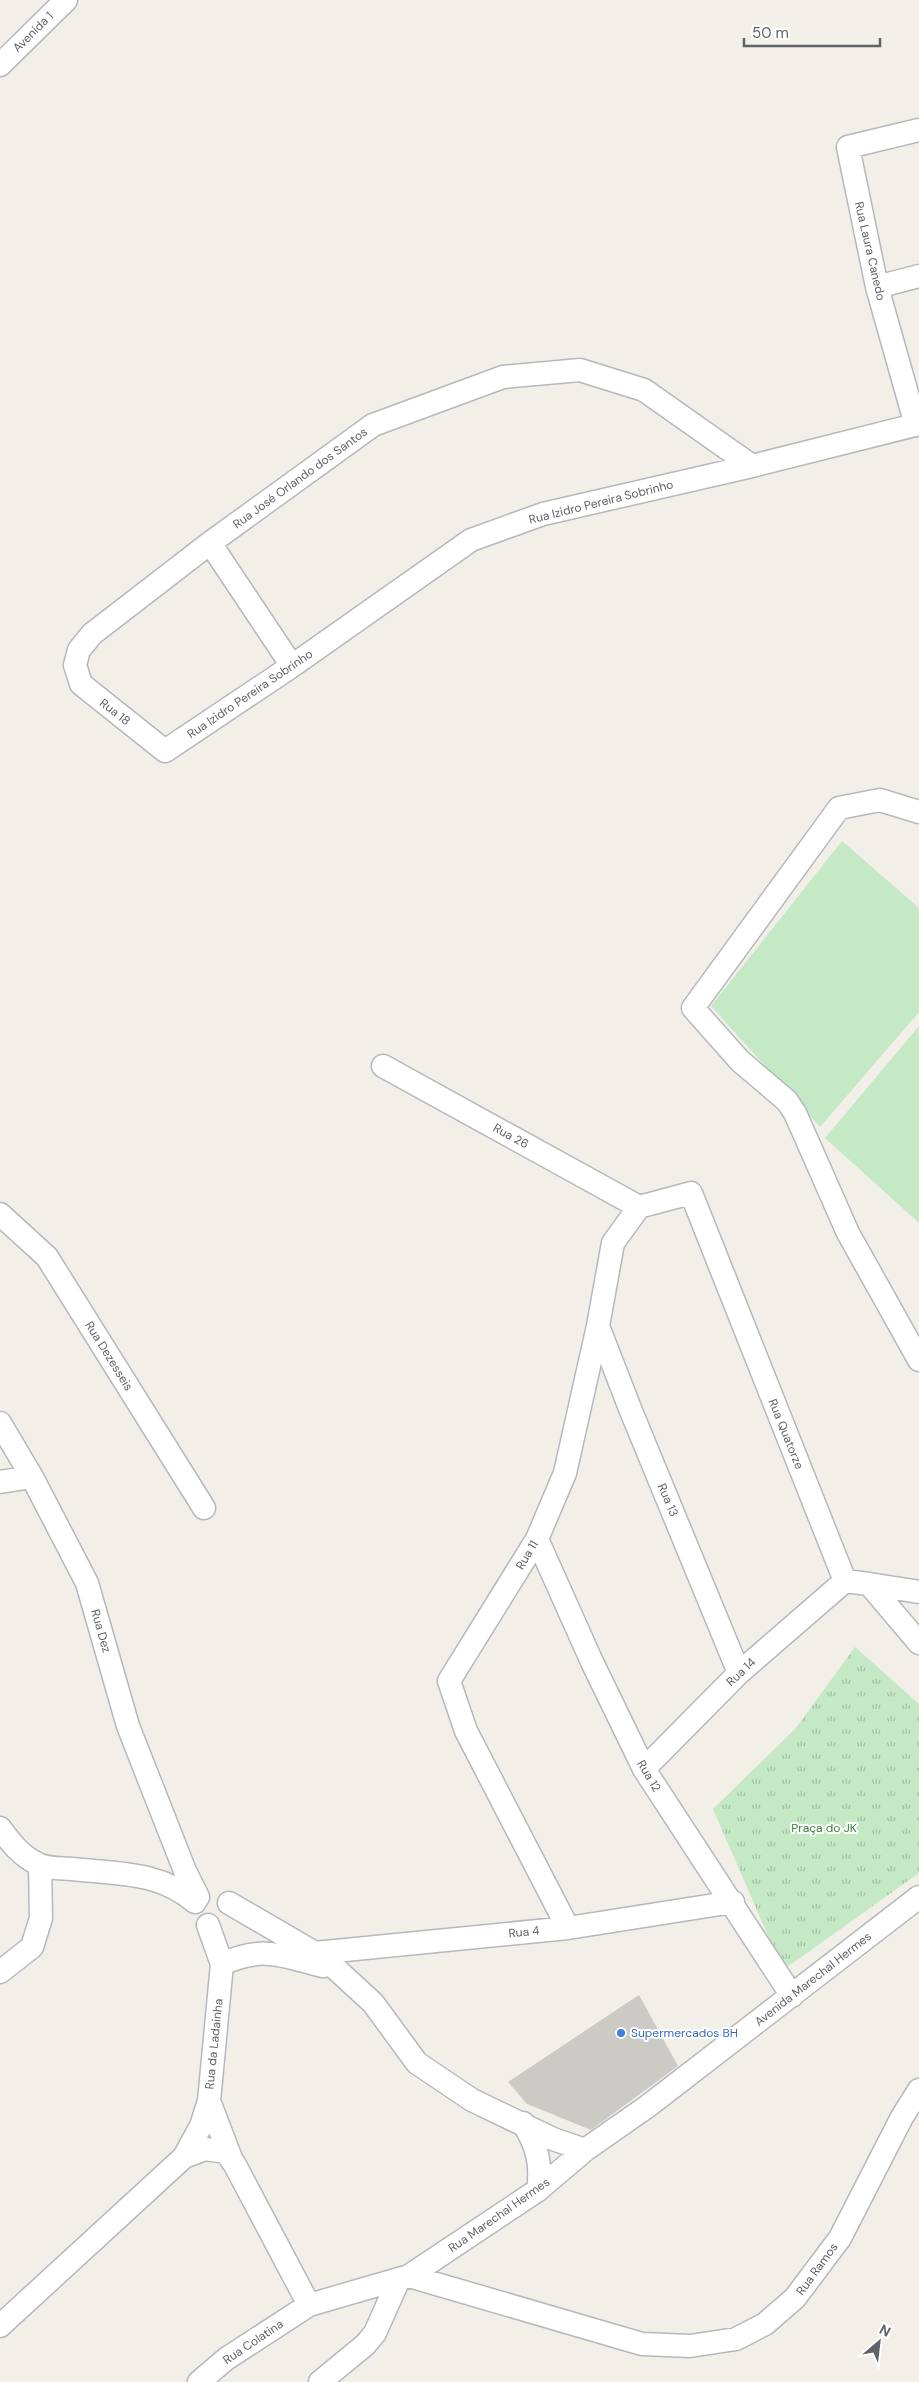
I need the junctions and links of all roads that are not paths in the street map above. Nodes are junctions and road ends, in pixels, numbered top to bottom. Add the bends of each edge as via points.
1 (66, 0) edge
2 (0, 65) edge
3 (919, 130) edge
4 (919, 276) edge
5 (877, 287) junction
6 (918, 424) edge
7 (752, 466) junction
8 (210, 543) junction
9 (75, 665) joint
10 (292, 666) junction
11 (165, 751) joint
12 (919, 812) edge
13 (384, 1066) dead end
14 (639, 1207) junction
15 (0, 1214) edge
16 (598, 1326) junction
17 (919, 1360) edge
18 (0, 1423) edge
19 (32, 1477) junction
20 (0, 1482) edge
21 (204, 1508) dead end
22 (537, 1539) junction
23 (845, 1581) junction
24 (869, 1584) junction
25 (919, 1592) edge
26 (919, 1643) edge
27 (739, 1673) junction
28 (644, 1769) junction
29 (0, 1828) edge
30 (40, 1865) junction
31 (139, 1876) junction
32 (201, 1896) junction
33 (919, 1896) edge
34 (733, 1902) junction
35 (229, 1903) junction
36 (206, 1924) junction
37 (568, 1928) junction
38 (315, 1953) junction
39 (222, 1964) junction
40 (336, 1969) junction
41 (0, 1972) edge
42 (792, 1996) junction
43 (919, 2090) edge
44 (209, 2100) junction
45 (523, 2123) junction
46 (585, 2150) junction
47 (184, 2157) junction
48 (232, 2161) junction
49 (538, 2190) junction
50 (404, 2277) junction
51 (309, 2305) junction
52 (0, 2326) edge
53 (199, 2382) edge
54 (320, 2382) edge

1 - 2 street, Avenida 1
3 - 5 street, Rua Laura Canedo via 848,147
4 - 5 street
5 - 6 street, Rua Laura Canedo
6 - 7 street, Rua Izidro Pereira Sobrinho
7 - 8 street, Rua José Orlando dos Santos via 644,390 580,370 504,377 374,426
7 - 10 street, Rua Izidro Pereira Sobrinho via 543,514 471,540
8 - 9 street, Rua José Orlando dos Santos via 92,634 79,650
8 - 10 street
9 - 11 street, Rua 18 via 81,684
10 - 11 street, Rua Izidro Pereira Sobrinho
12 - 17 street via 880,800 839,808 693,1008 740,1061 787,1101 796,1113 848,1233
13 - 14 street, Rua 26
14 - 16 street, Rua 11 via 613,1243
14 - 23 street, Rua Quatorze via 690,1193
15 - 21 street, Rua Dezesseis via 47,1256
16 - 22 street, Rua 11 via 565,1473
16 - 27 street, Rua 13
18 - 19 street, Rua Dez
19 - 20 street
19 - 32 street, Rua Dez via 87,1583 128,1726 177,1851
22 - 28 street, Rua 12
22 - 37 street, Rua 11 via 449,1681 466,1731
23 - 24 street
23 - 27 street, Rua 14
24 - 25 street
24 - 26 street
27 - 28 street, Rua 14
28 - 34 street, Rua 12
29 - 30 street via 16,1849
30 - 31 street
30 - 41 street via 41,1918 32,1946
31 - 32 street via 164,1881
31 - 36 street via 175,1905
32 - 35 street via 219,1892
32 - 36 street via 194,1910
33 - 42 street, Avenida Marechal Hermes
34 - 37 street, Rua 4
34 - 42 street, Rua 12
35 - 36 street via 225,1920 219,1924
35 - 38 street
36 - 39 street, Rua da Ladainha
37 - 38 street, Rua 4
38 - 40 street
39 - 40 street via 243,1955 273,1954
39 - 44 street, Rua da Ladainha
40 - 45 street via 373,2003 417,2063 472,2100
42 - 46 street, Avenida Marechal Hermes
43 - 50 street, Rua Ramos via 840,2238 795,2298 765,2324 736,2338 690,2346 642,2344
44 - 47 street via 201,2126
44 - 48 street, Rua da Ladainha
45 - 46 street via 553,2140
45 - 49 street via 538,2159
46 - 49 street, Rua Marechal Hermes
47 - 48 street via 212,2148 226,2152
47 - 52 street
48 - 51 street, Rua da Ladainha
49 - 50 street, Rua Marechal Hermes
50 - 51 street, Rua Colatina
50 - 54 street via 375,2333
51 - 53 street, Rua Colatina via 226,2359

